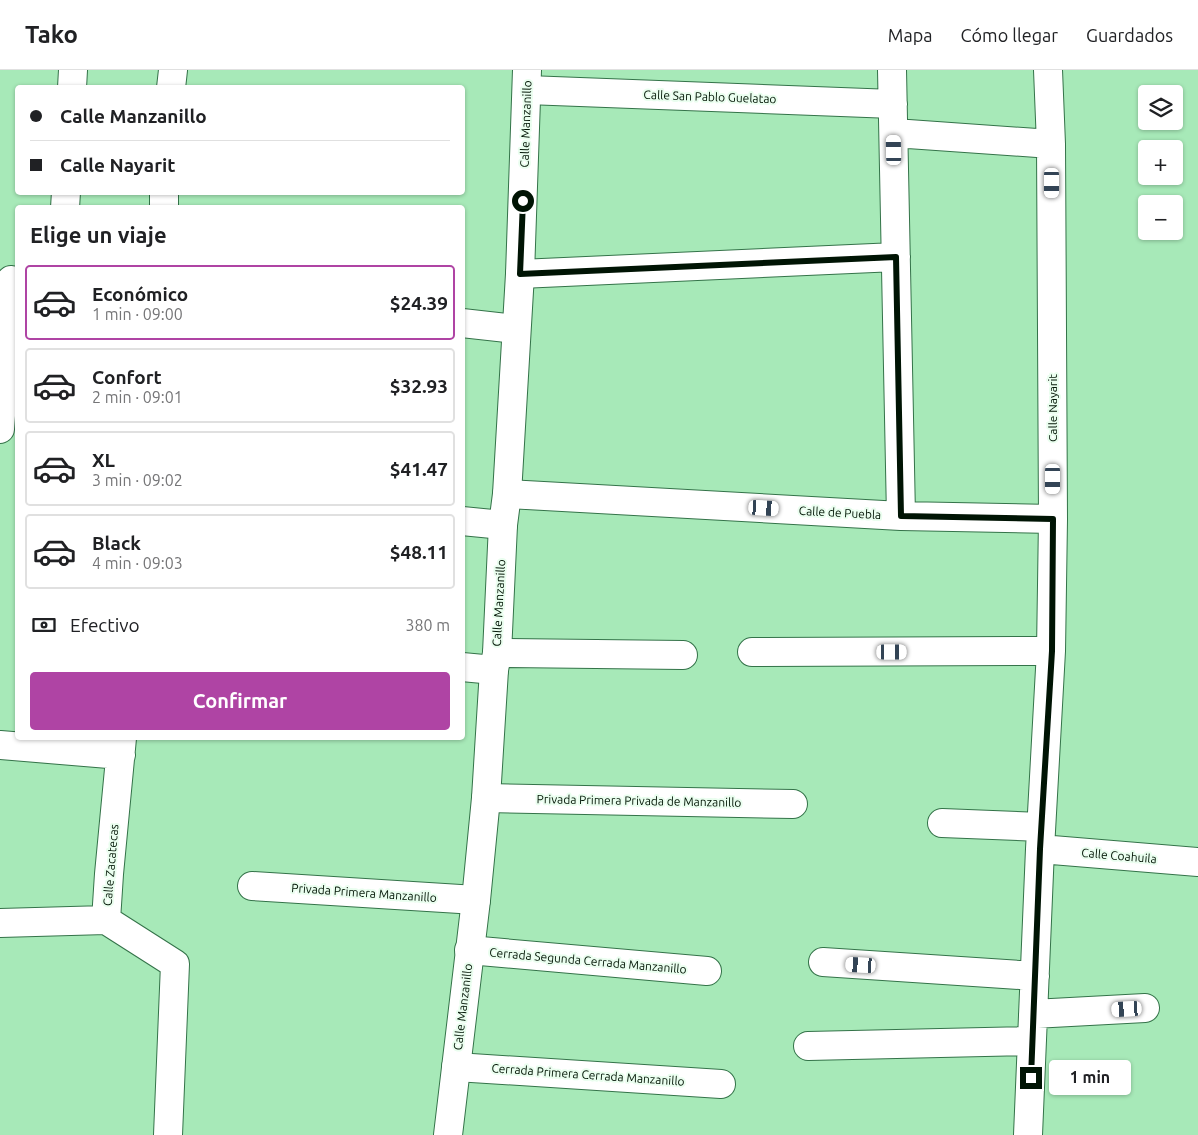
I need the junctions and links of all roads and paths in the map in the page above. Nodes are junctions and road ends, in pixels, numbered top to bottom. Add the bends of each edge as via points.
1 (73, 70) edge
2 (172, 70) edge
3 (892, 70) edge
4 (1048, 70) edge
5 (527, 80) edge
6 (72, 85) edge
7 (171, 85) edge
8 (893, 104) junction
9 (894, 133) junction
10 (1052, 144) junction
11 (896, 257) junction
12 (520, 274) junction
13 (14, 280) edge
14 (465, 323) edge
15 (516, 329) junction
16 (0, 429) edge
17 (507, 494) junction
18 (901, 516) junction
19 (1053, 519) junction
20 (465, 521) edge
21 (503, 524) junction
22 (1052, 651) junction
23 (752, 652) dead end
24 (683, 655) dead end
25 (496, 662) junction
26 (465, 667) edge
27 (0, 745) edge
28 (121, 746) edge
29 (486, 798) junction
30 (793, 804) dead end
31 (942, 823) dead end
32 (1040, 838) junction
33 (1198, 862) edge
34 (252, 886) dead end
35 (476, 900) junction
36 (106, 920) junction
37 (0, 923) edge
38 (470, 950) junction
39 (822, 962) dead end
40 (706, 970) dead end
41 (1034, 976) junction
42 (1146, 1008) dead end
43 (1032, 1028) junction
44 (808, 1046) dead end
45 (456, 1067) junction
46 (721, 1084) dead end
47 (168, 1135) edge
48 (448, 1135) edge
49 (1028, 1135) edge

1 - 6 street
2 - 7 street
3 - 8 street
4 - 10 street, Calle Nayarit
5 - 8 street, Calle San Pablo Guelatao
5 - 12 street, Calle Manzanillo
8 - 9 street
9 - 10 street
9 - 11 street
10 - 19 street, Calle Nayarit
11 - 12 street
11 - 18 street
12 - 15 street, Calle Manzanillo
13 - 16 street
14 - 15 street
15 - 17 street, Calle Manzanillo
17 - 18 street, Calle de Puebla
17 - 21 street, Calle Manzanillo
18 - 19 street, Calle de Puebla
19 - 22 street, Calle Nayarit
20 - 21 street
21 - 25 street, Calle Manzanillo
22 - 23 street
22 - 32 street, Calle Nayarit
24 - 25 street
25 - 26 street
25 - 29 street, Calle Manzanillo
27 - 28 street
28 - 36 street, Calle Zacatecas
29 - 30 street, Privada Primera Privada de Manzanillo
29 - 35 street, Calle Manzanillo
31 - 32 street, Calle Coahuila
32 - 33 street, Calle Coahuila
32 - 41 street, Calle Nayarit
34 - 35 street, Privada Primera Manzanillo
35 - 38 street, Calle Manzanillo
36 - 37 street
36 - 47 street, Calle Zacatecas via 175,964
38 - 40 street, Cerrada Segunda Cerrada Manzanillo
38 - 45 street, Calle Manzanillo
39 - 41 street
41 - 43 street, Calle Nayarit
42 - 43 street
43 - 44 street
43 - 49 street, Calle Nayarit
45 - 46 street, Cerrada Primera Cerrada Manzanillo
45 - 48 street, Calle Manzanillo

